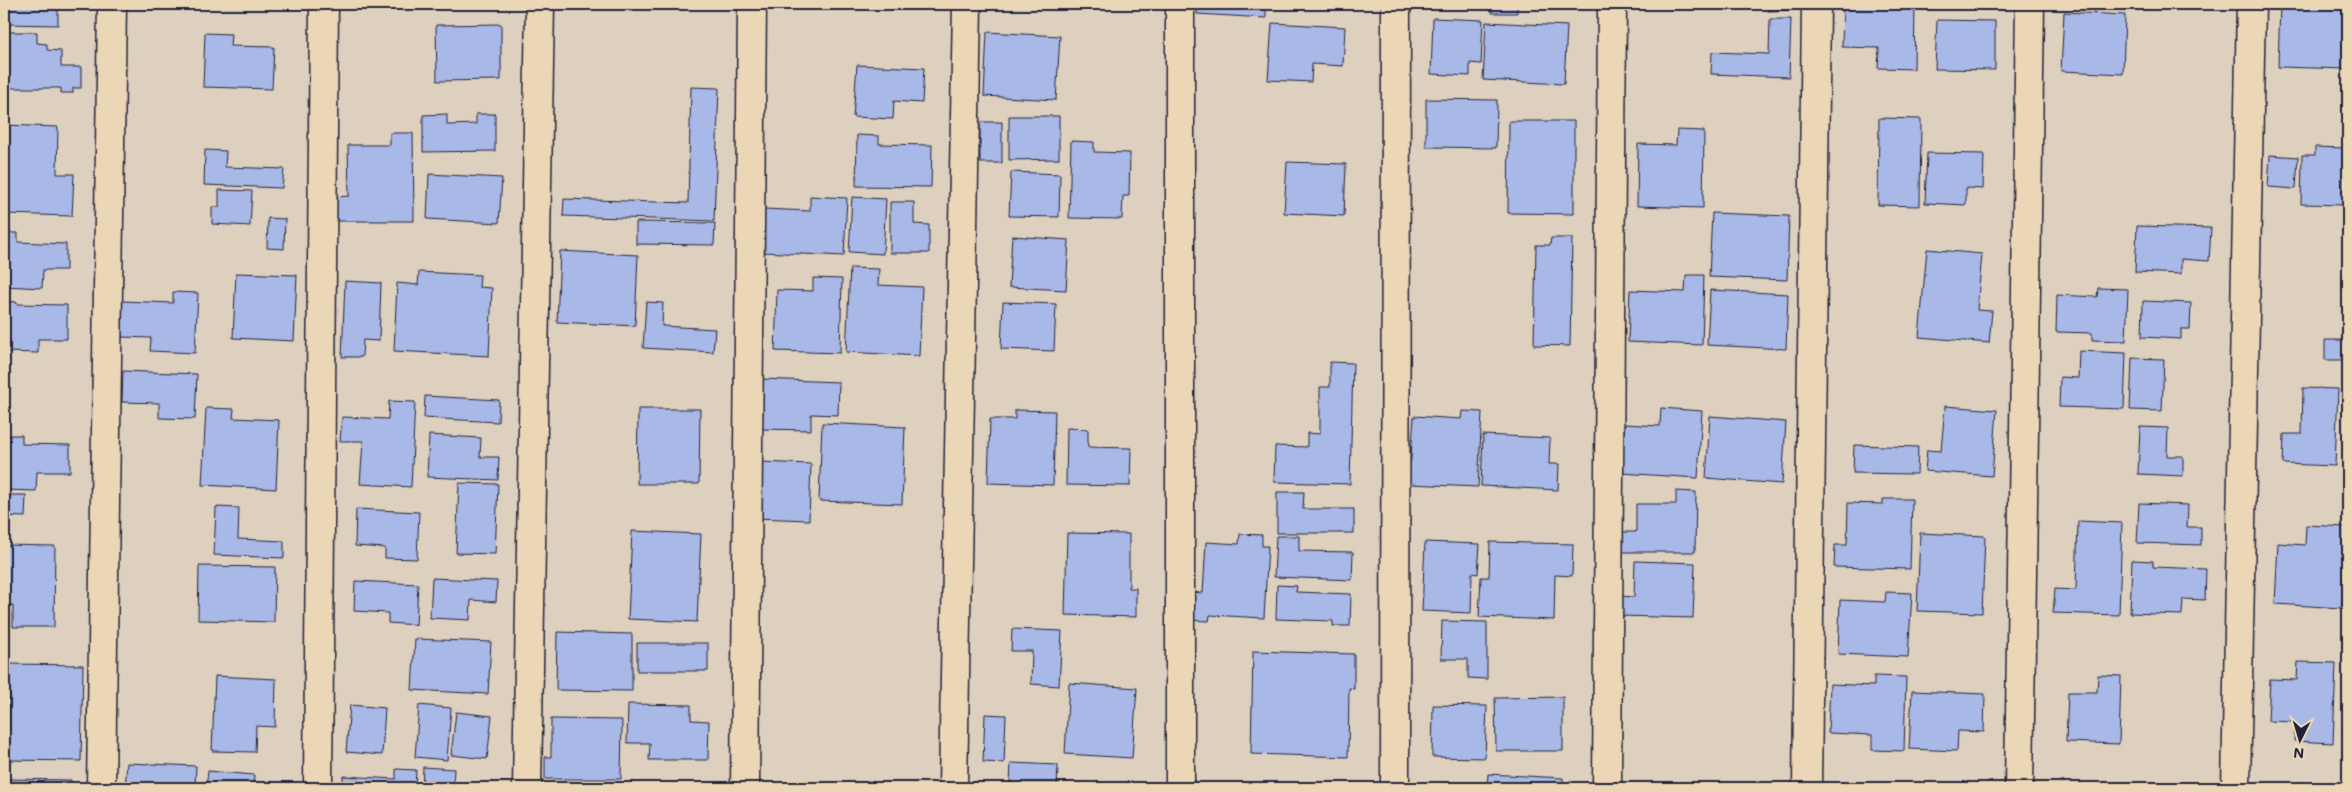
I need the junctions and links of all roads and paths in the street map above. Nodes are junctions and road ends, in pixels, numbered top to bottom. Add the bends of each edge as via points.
1 (112, 4) edge
2 (324, 4) edge
3 (540, 4) edge
4 (752, 4) edge
5 (967, 4) edge
6 (1180, 4) edge
7 (1396, 4) edge
8 (1612, 4) edge
9 (1816, 4) edge
10 (2030, 4) edge
11 (2251, 4) edge
12 (101, 788) edge
13 (318, 788) edge
14 (528, 788) edge
15 (745, 788) edge
16 (953, 788) edge
17 (1180, 788) edge
18 (1395, 788) edge
19 (1607, 788) edge
20 (1807, 788) edge
21 (2019, 788) edge
22 (2236, 788) edge

1 - 12 street
2 - 13 street
3 - 14 street
4 - 15 street
5 - 16 street
6 - 17 street
7 - 18 street
8 - 19 street
9 - 20 street
10 - 21 street
11 - 22 street

